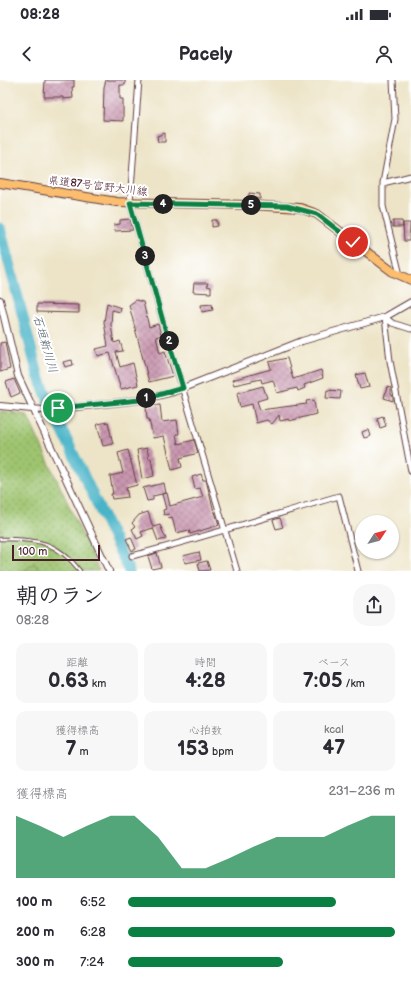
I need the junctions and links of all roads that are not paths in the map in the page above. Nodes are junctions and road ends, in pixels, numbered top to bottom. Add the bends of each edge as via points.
1 (139, 80) edge
2 (393, 80) edge
3 (411, 176) edge
4 (0, 183) edge
5 (383, 184) junction
6 (130, 203) junction
7 (400, 276) junction
8 (411, 280) edge
9 (0, 300) edge
10 (411, 302) edge
11 (385, 318) junction
12 (411, 329) edge
13 (183, 388) junction
14 (0, 406) edge
15 (58, 408) joint
16 (32, 409) junction
17 (43, 410) joint
18 (411, 471) edge
19 (224, 529) junction
20 (0, 539) edge
21 (132, 556) dead end
22 (80, 571) edge
23 (109, 571) edge
24 (237, 571) edge
25 (358, 571) edge

1 - 6 street
2 - 5 street via 395,119
3 - 5 street
4 - 6 main road, 県道87号富野大川線
5 - 7 street via 383,206
6 - 7 main road, 県道87号富野大川線 via 287,206 308,211 328,221
6 - 13 street
7 - 8 main road, 県道87号富野大川線
9 - 16 street via 18,376
10 - 11 street
11 - 12 street
11 - 13 street via 302,341
11 - 18 street via 390,360
13 - 15 street via 140,400
13 - 19 street
14 - 16 street
15 - 17 street
16 - 17 street
16 - 23 street
19 - 21 street via 184,543
19 - 24 street
19 - 25 street via 339,496
20 - 22 lane via 35,540 49,544 62,552

